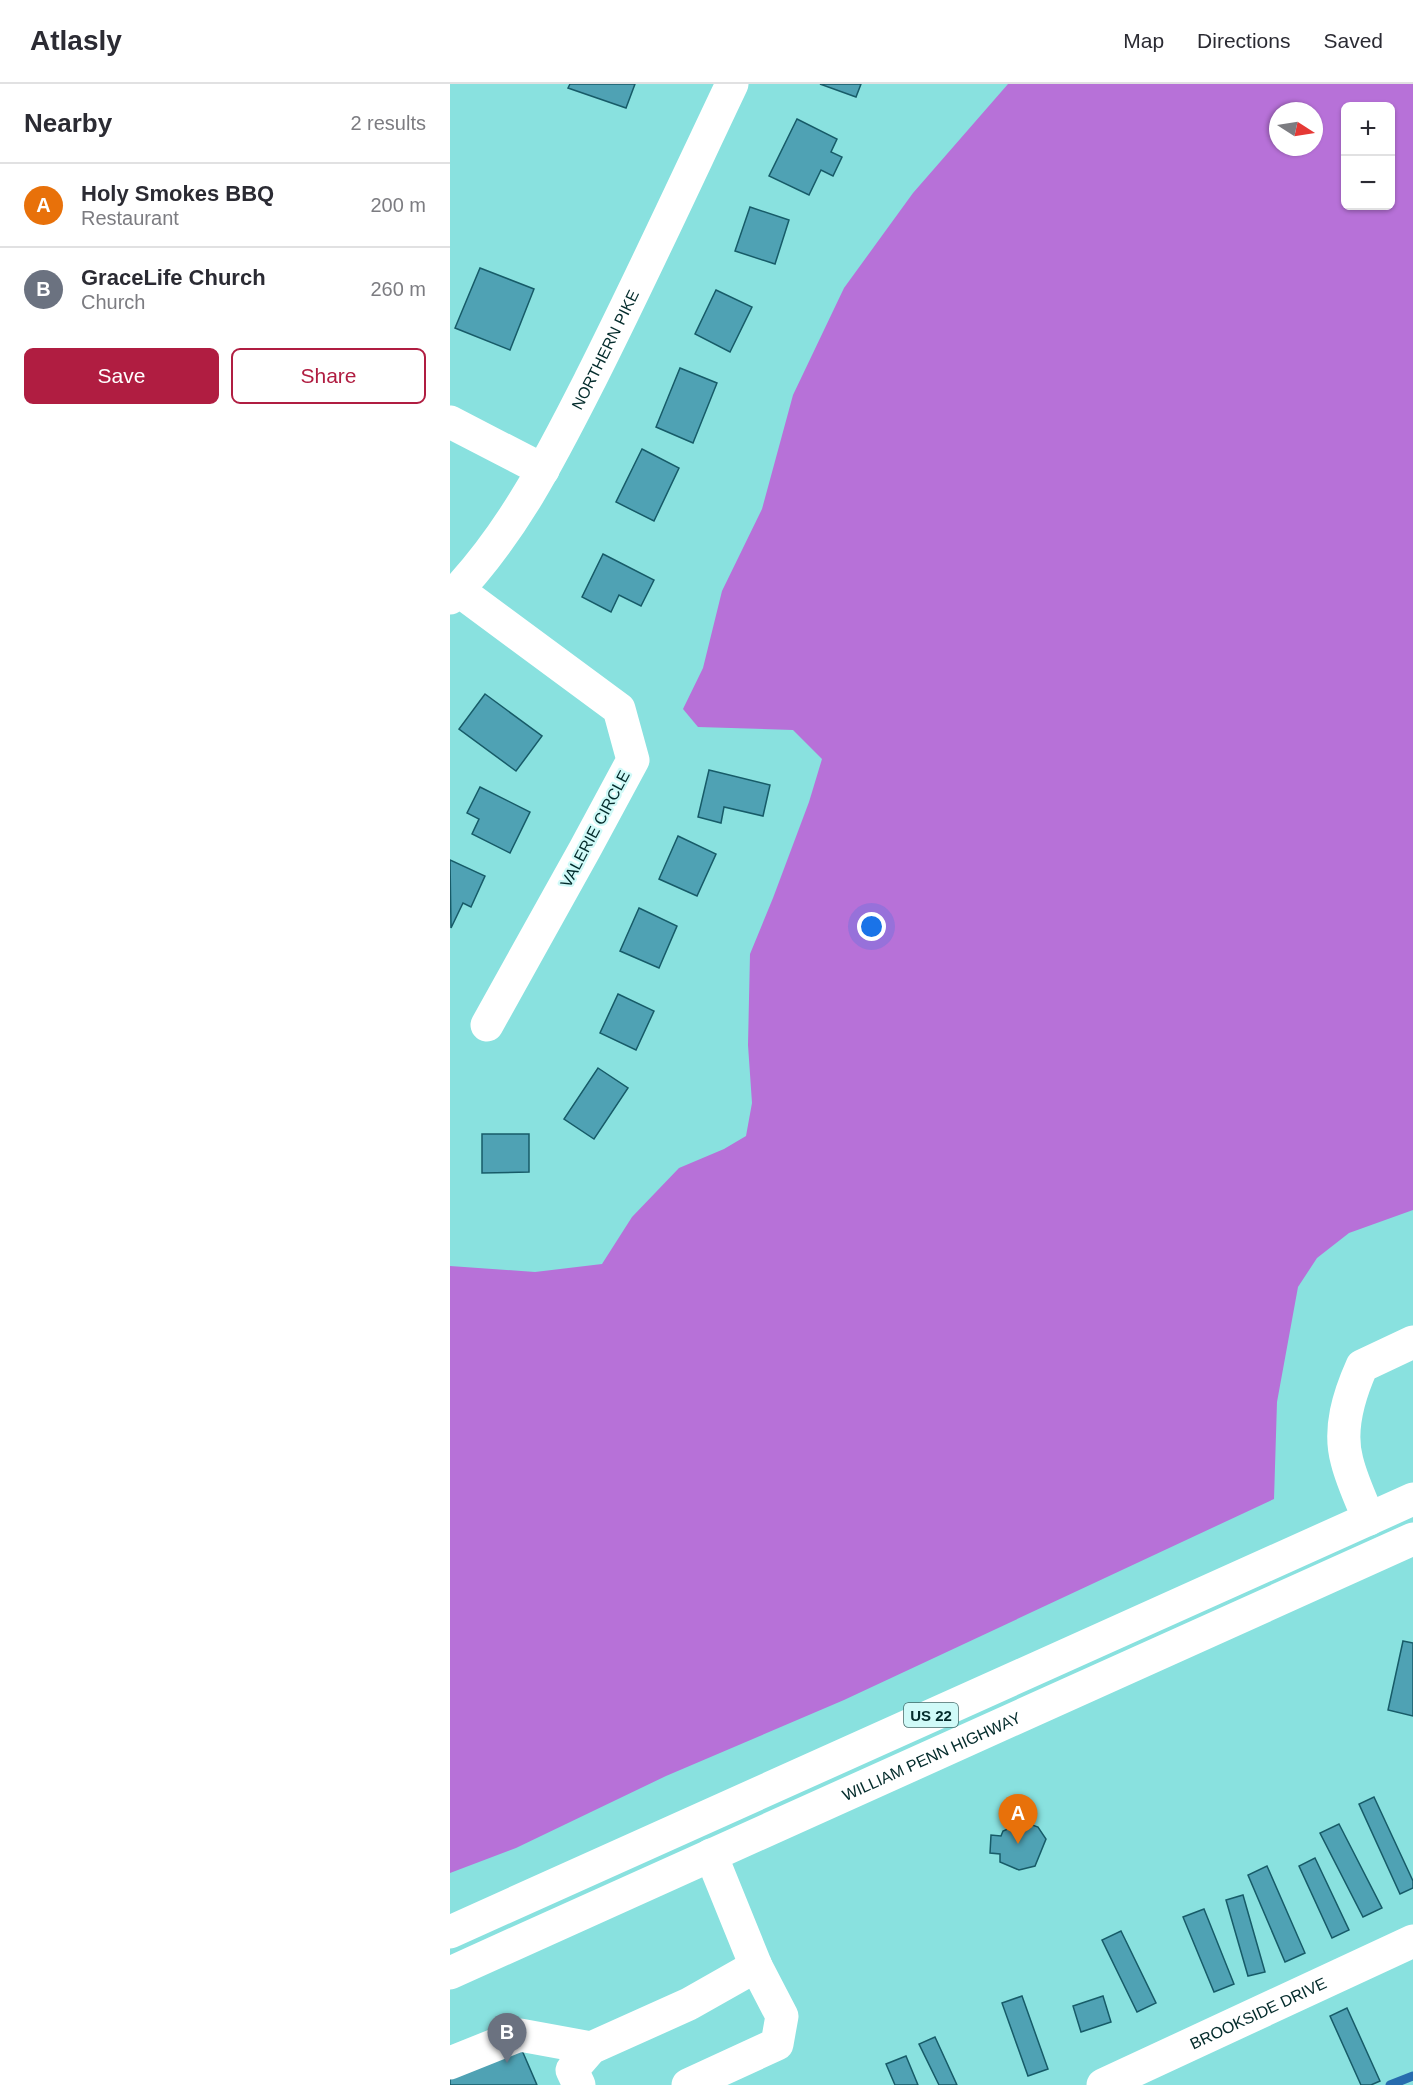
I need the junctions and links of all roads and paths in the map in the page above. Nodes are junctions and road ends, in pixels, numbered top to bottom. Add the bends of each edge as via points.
1 (732, 84) edge
2 (450, 422) edge
3 (543, 470) junction
4 (454, 594) edge
5 (487, 1025) dead end
6 (1413, 1342) edge
7 (1413, 1499) edge
8 (1368, 1519) junction
9 (1413, 1539) edge
10 (711, 1855) junction
11 (450, 1932) edge
12 (1413, 1941) edge
13 (756, 1966) junction
14 (450, 1972) edge
15 (591, 2048) junction
16 (450, 2063) edge
17 (579, 2085) edge
18 (688, 2085) edge
19 (1103, 2085) edge

1 - 3 main road, NORTHERN PIKE
2 - 3 main road
3 - 4 main road, NORTHERN PIKE via 487,555
4 - 5 main road, VALERIE CIRCLE via 619,709 633,760
6 - 8 main road via 1362,1366 1351,1390 1343,1429 1347,1460
7 - 8 main road, US 22
8 - 11 main road, US 22
9 - 10 main road, WILLIAM PENN HIGHWAY / US 22
10 - 13 main road
10 - 14 main road, WILLIAM PENN HIGHWAY / US 22
12 - 19 main road, BROOKSIDE DRIVE
13 - 15 main road via 689,2004
13 - 18 main road via 782,2016 777,2044
15 - 16 main road via 520,2035
15 - 17 main road via 572,2070

